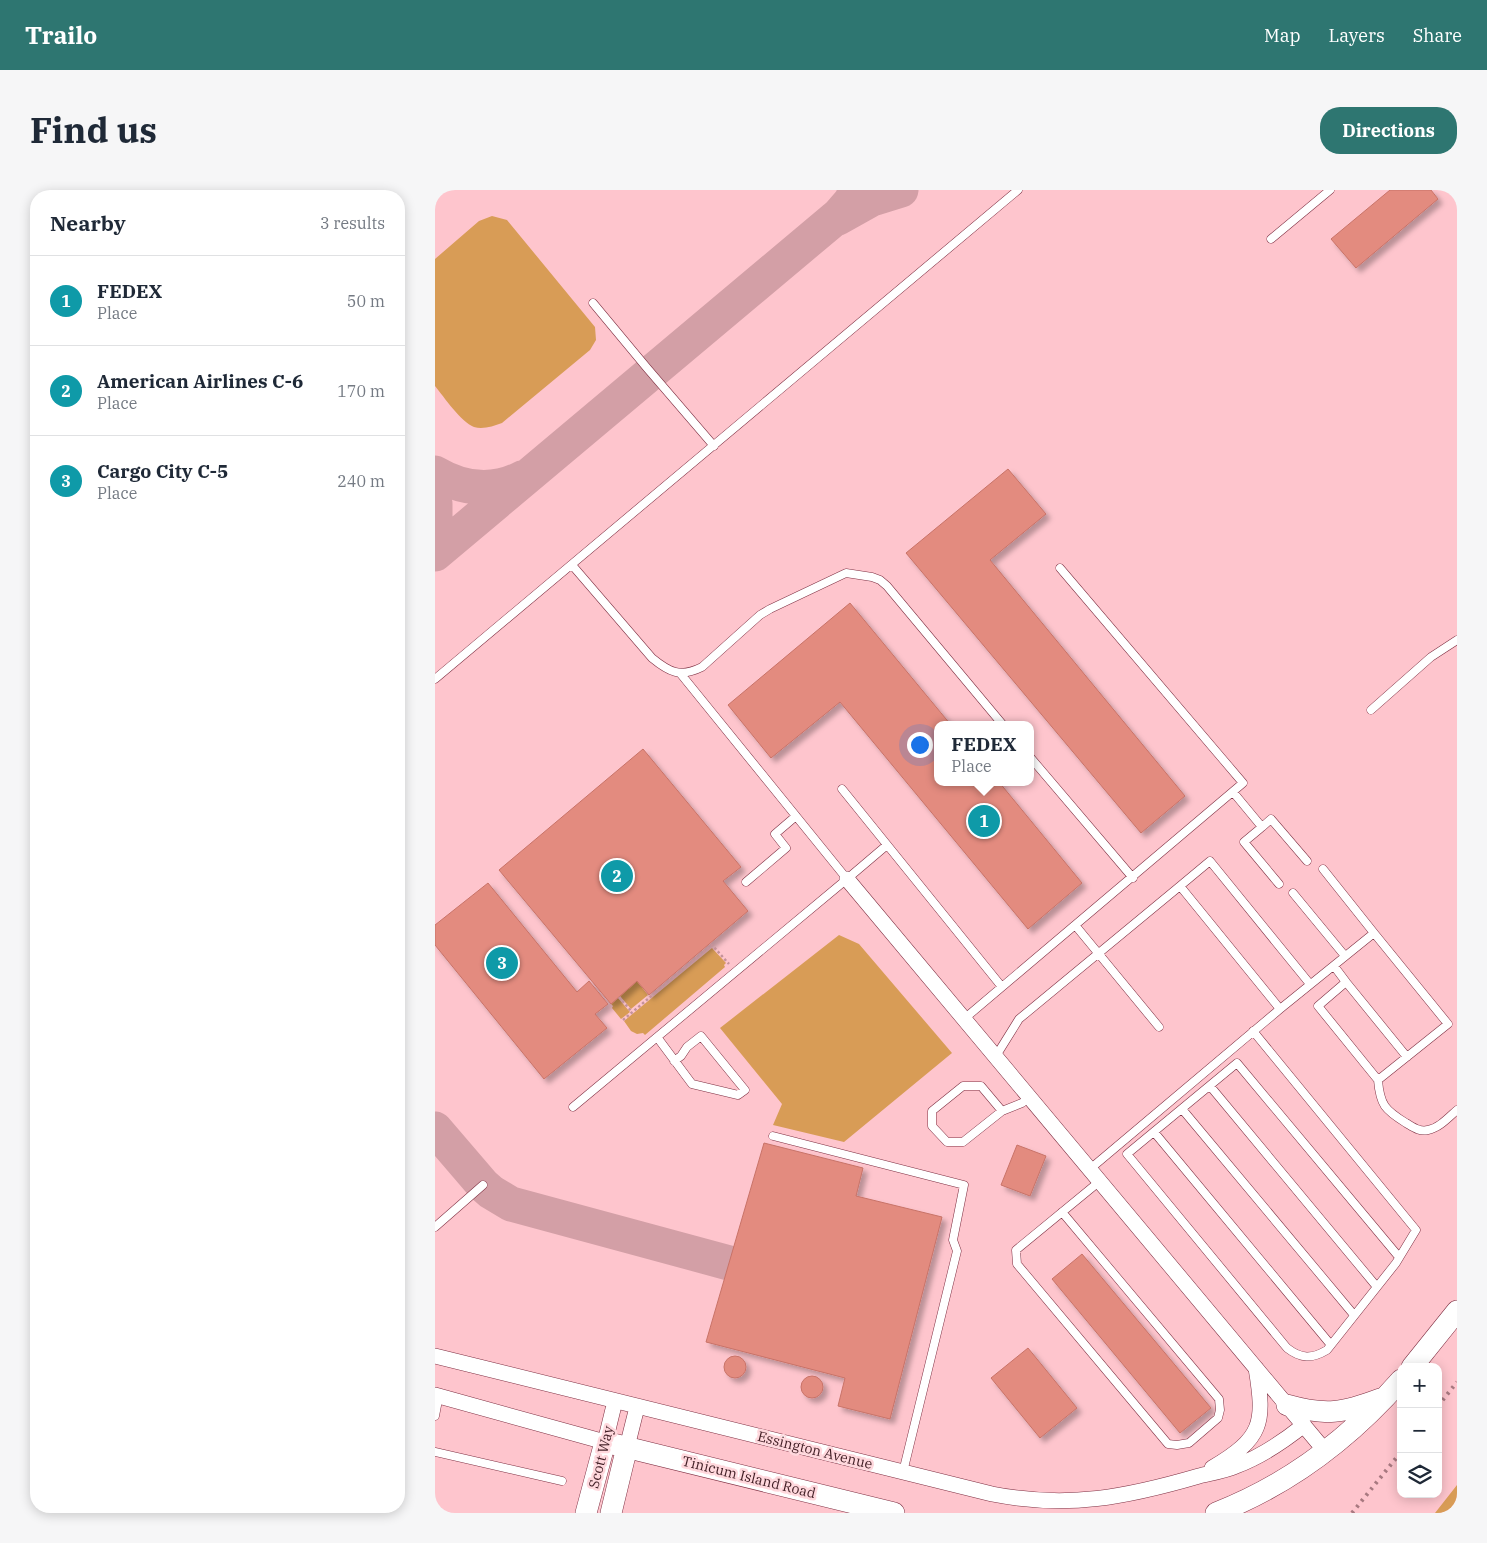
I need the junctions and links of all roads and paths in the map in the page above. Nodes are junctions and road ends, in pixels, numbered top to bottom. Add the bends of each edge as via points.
1 (1018, 190) edge
2 (1330, 190) edge
3 (1271, 239) dead end
4 (593, 303) dead end
5 (714, 446) junction
6 (573, 565) junction
7 (1060, 568) dead end
8 (1457, 640) edge
9 (680, 673) junction
10 (435, 679) edge
11 (1371, 710) dead end
12 (1000, 721) edge
13 (1034, 762) edge
14 (842, 789) dead end
15 (1233, 792) junction
16 (796, 816) junction
17 (1262, 827) junction
18 (887, 845) junction
19 (1307, 861) dead end
20 (1323, 869) dead end
21 (1133, 878) junction
22 (847, 879) junction
23 (746, 882) dead end
24 (1279, 884) dead end
25 (1181, 886) junction
26 (1293, 893) dead end
27 (1075, 926) junction
28 (1375, 933) junction
29 (1099, 953) junction
30 (1345, 956) junction
31 (729, 964) dead end
32 (1334, 966) junction
33 (1346, 982) junction
34 (1310, 984) junction
35 (1002, 987) junction
36 (619, 997) dead end
37 (1280, 1009) junction
38 (632, 1012) junction
39 (964, 1019) junction
40 (623, 1020) dead end
41 (1159, 1027) dead end
42 (1253, 1031) junction
43 (657, 1037) junction
44 (996, 1056) junction
45 (1407, 1057) junction
46 (675, 1060) junction
47 (1378, 1080) junction
48 (1210, 1086) junction
49 (1030, 1097) junction
50 (573, 1107) dead end
51 (1182, 1109) junction
52 (1457, 1110) edge
53 (1002, 1111) junction
54 (1154, 1132) junction
55 (773, 1136) dead end
56 (1090, 1168) junction
57 (1100, 1181) junction
58 (483, 1185) dead end
59 (1062, 1212) junction
60 (435, 1227) edge
61 (1399, 1257) junction
62 (1377, 1287) junction
63 (1457, 1311) edge
64 (1354, 1315) junction
65 (1331, 1345) junction
66 (435, 1356) edge
67 (1415, 1363) edge
68 (1256, 1367) junction
69 (1394, 1388) edge
70 (437, 1395) edge
71 (615, 1402) junction
72 (1287, 1404) junction
73 (637, 1407) junction
74 (435, 1416) edge
75 (1304, 1425) junction
76 (605, 1442) junction
77 (627, 1448) junction
78 (435, 1452) edge
79 (1326, 1452) junction
80 (903, 1472) junction
81 (1198, 1476) junction
82 (562, 1481) dead end
83 (1457, 1507) edge
84 (586, 1513) edge
85 (611, 1513) edge
86 (894, 1513) edge
87 (1217, 1513) edge
88 (1452, 1513) edge

1 - 5 lane
2 - 3 lane
4 - 5 lane
5 - 6 lane
6 - 9 lane via 651,658 665,669
6 - 10 lane
7 - 15 lane via 1243,783
8 - 11 lane via 1431,657
9 - 12 lane via 702,667 770,609 846,573 860,574 880,580 887,586
9 - 16 lane
13 - 21 lane
14 - 18 lane
15 - 17 lane
15 - 21 lane
16 - 22 lane
16 - 23 lane via 775,834 787,848
17 - 19 lane via 1271,819
17 - 24 lane via 1244,842
18 - 22 lane
18 - 35 lane
20 - 28 lane
21 - 27 lane
22 - 39 street
22 - 43 lane
25 - 29 lane
25 - 34 lane via 1211,862
25 - 37 lane
26 - 30 lane
27 - 29 lane
27 - 35 lane
28 - 30 lane
28 - 45 lane via 1448,1024
29 - 41 lane
29 - 44 lane via 1019,1019
30 - 32 lane
31 - 38 path via 712,945
32 - 33 lane
32 - 34 lane
33 - 45 lane
33 - 47 lane via 1318,1006
34 - 37 lane
35 - 39 lane
36 - 38 path
37 - 42 lane
38 - 40 path
39 - 44 street
42 - 56 lane
42 - 61 lane via 1415,1230
43 - 46 lane
43 - 50 lane
44 - 49 street
45 - 47 lane
46 - 46 lane via 692,1084 738,1095 745,1090 701,1036
47 - 52 lane via 1379,1092 1389,1112 1419,1130 1436,1127
48 - 51 lane
48 - 61 lane via 1237,1063
48 - 62 lane
49 - 53 lane
49 - 56 street
51 - 54 lane
51 - 64 lane
53 - 53 lane via 963,1142 947,1142 932,1126 932,1111 963,1086 981,1086
54 - 65 lane
54 - 65 lane via 1127,1154 1275,1334 1296,1355 1306,1358 1318,1356
55 - 80 lane via 964,1185 953,1240 957,1251
56 - 57 street
57 - 59 lane
57 - 68 street
58 - 60 lane
59 - 59 lane via 1016,1250 1017,1264 1168,1444 1189,1443 1218,1418 1219,1399
61 - 62 lane
62 - 64 lane
63 - 67 street
64 - 65 lane
66 - 71 street, Essington Avenue
68 - 72 street
68 - 81 street via 1261,1408 1254,1432 1236,1453
69 - 72 street via 1361,1406 1340,1412 1319,1412
69 - 79 street
70 - 74 lane
70 - 76 street
71 - 73 street, Essington Avenue
71 - 76 street, Scott Way
72 - 75 street
73 - 77 street, Scott Way
73 - 80 street, Essington Avenue
75 - 79 street
75 - 81 street via 1235,1467
76 - 77 street, Tinicum Island Road
76 - 84 street, Scott Way
77 - 85 street, Scott Way
77 - 86 street, Tinicum Island Road
78 - 82 lane
79 - 87 street via 1276,1484
80 - 81 street, Essington Avenue via 992,1494 1046,1501 1116,1497
83 - 88 path

